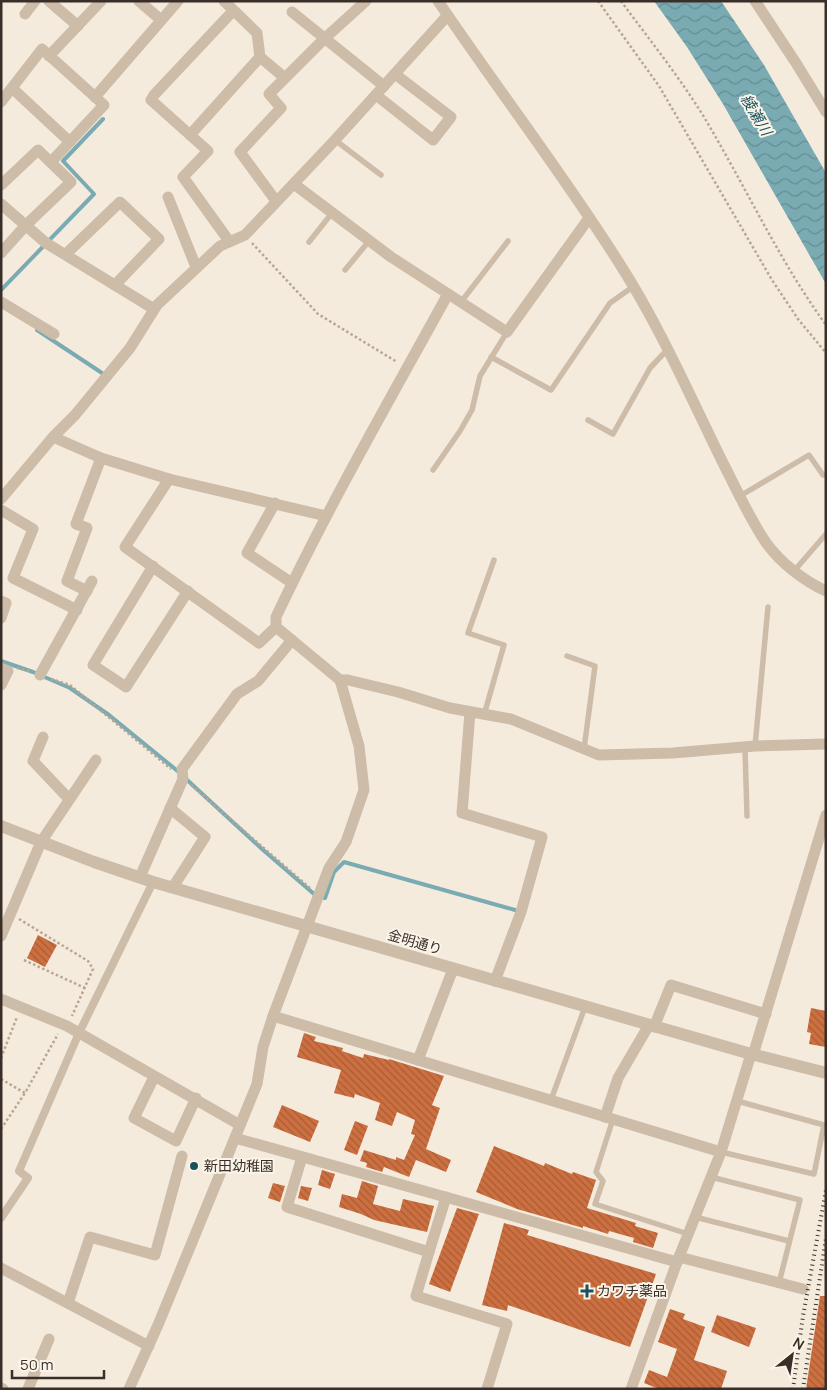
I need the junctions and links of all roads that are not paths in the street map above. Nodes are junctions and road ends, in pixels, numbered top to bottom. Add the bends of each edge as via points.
1 (35, 1) edge
2 (49, 1) edge
3 (101, 1) edge
4 (139, 1) edge
5 (178, 1) edge
6 (224, 1) edge
7 (366, 1) edge
8 (438, 1) edge
9 (755, 1) edge
10 (233, 11) junction
11 (292, 12) dead end
12 (25, 14) dead end
13 (448, 16) junction
14 (161, 20) junction
15 (78, 26) junction
16 (324, 39) junction
17 (49, 56) junction
18 (260, 57) junction
19 (395, 74) junction
20 (285, 78) junction
21 (384, 86) junction
22 (12, 88) junction
23 (376, 95) junction
24 (95, 97) junction
25 (1, 102) edge
26 (824, 107) edge
27 (190, 135) junction
28 (335, 140) junction
29 (70, 142) junction
30 (51, 162) junction
31 (381, 175) dead end
32 (294, 184) junction
33 (1, 185) edge
34 (168, 197) dead end
35 (276, 201) junction
36 (1, 204) edge
37 (332, 213) junction
38 (589, 218) junction
39 (26, 225) junction
40 (229, 241) junction
41 (369, 241) junction
42 (508, 241) dead end
43 (309, 242) dead end
44 (1, 253) edge
45 (66, 254) junction
46 (196, 267) junction
47 (345, 270) dead end
48 (115, 285) junction
49 (634, 286) junction
50 (448, 294) junction
51 (1, 302) edge
52 (461, 302) junction
53 (154, 309) junction
54 (507, 332) junction
55 (54, 334) dead end
56 (667, 350) junction
57 (491, 357) junction
58 (588, 420) dead end
59 (53, 437) junction
60 (102, 458) junction
61 (433, 470) dead end
62 (826, 475) edge
63 (169, 479) junction
64 (5, 487) edge
65 (740, 496) junction
66 (1, 499) edge
67 (275, 503) junction
68 (1, 510) edge
69 (326, 516) junction
70 (826, 534) edge
71 (494, 560) dead end
72 (153, 566) junction
73 (794, 571) junction
74 (292, 582) junction
75 (188, 591) junction
76 (826, 591) edge
77 (1, 601) edge
78 (768, 607) dead end
79 (77, 610) junction
80 (1, 618) edge
81 (276, 627) junction
82 (292, 640) junction
83 (567, 656) dead end
84 (1, 668) edge
85 (40, 675) road end
86 (340, 680) junction
87 (1, 685) edge
88 (470, 712) junction
89 (484, 714) junction
90 (43, 737) dead end
91 (826, 744) edge
92 (750, 747) junction
93 (584, 749) junction
94 (96, 760) dead end
95 (69, 800) junction
96 (170, 808) junction
97 (826, 815) edge
98 (747, 816) dead end
99 (1, 826) edge
100 (41, 842) junction
101 (140, 877) junction
102 (153, 882) junction
103 (173, 887) junction
104 (307, 926) junction
105 (1, 936) edge
106 (453, 969) junction
107 (495, 981) junction
108 (1, 998) edge
109 (584, 1007) junction
110 (766, 1014) junction
111 (273, 1016) junction
112 (651, 1026) junction
113 (79, 1033) junction
114 (752, 1055) junction
115 (418, 1060) junction
116 (826, 1073) edge
117 (154, 1077) junction
118 (196, 1098) junction
119 (551, 1100) junction
120 (737, 1101) junction
121 (609, 1118) junction
122 (240, 1125) junction
123 (235, 1138) junction
124 (721, 1152) junction
125 (182, 1156) dead end
126 (302, 1157) junction
127 (711, 1177) junction
128 (446, 1197) junction
129 (695, 1217) junction
130 (1, 1218) edge
131 (688, 1234) junction
132 (790, 1241) junction
133 (429, 1252) junction
134 (678, 1260) junction
135 (1, 1268) edge
136 (779, 1283) junction
137 (803, 1289) dead end
138 (68, 1303) junction
139 (49, 1339) dead end
140 (149, 1346) junction
141 (28, 1389) edge
142 (129, 1389) edge
143 (487, 1389) edge
144 (631, 1389) edge

1 - 12 street
2 - 15 street
3 - 15 street
4 - 14 street
5 - 14 street
6 - 10 street
7 - 16 street
8 - 13 street
9 - 26 street
10 - 18 street via 257,32
10 - 27 street via 151,100
11 - 16 street
13 - 19 street
13 - 38 street
14 - 24 street
15 - 17 street
16 - 20 street
16 - 21 street
17 - 22 street via 42,49
17 - 24 street
18 - 20 street
18 - 27 street
19 - 21 street
19 - 23 street via 451,117 433,140
20 - 35 street via 269,94 281,108 240,152
21 - 23 street
22 - 25 street
22 - 29 street
23 - 28 street
24 - 29 street via 104,105
27 - 40 street via 208,151 183,177
28 - 31 lane
28 - 32 street
29 - 30 street
30 - 33 street via 38,150
30 - 39 street via 70,182
32 - 35 street
32 - 37 street
34 - 46 street
35 - 40 street via 245,235
36 - 39 street
37 - 41 street
37 - 43 lane
38 - 49 street
38 - 54 street
39 - 44 street
39 - 45 street via 46,243
40 - 46 street
41 - 47 lane
41 - 50 street
42 - 52 lane
45 - 48 street
45 - 48 street via 120,202 159,239
46 - 53 street
48 - 53 street
49 - 56 street
49 - 57 lane via 610,303 551,390
50 - 52 street
50 - 69 street
51 - 55 street
52 - 54 street
53 - 59 street via 130,348
54 - 57 lane
56 - 58 lane via 650,368 613,434
56 - 65 street
57 - 61 lane via 480,376 472,410
59 - 60 street
59 - 64 street
60 - 63 street
60 - 79 street via 76,524 87,528 67,581 90,586
62 - 65 lane via 809,455
63 - 67 street
63 - 72 street via 125,547
64 - 66 street
65 - 73 street via 767,544
67 - 69 street
67 - 74 street via 247,553
68 - 79 street via 34,529 13,578
69 - 74 street
70 - 73 lane
71 - 89 lane via 468,633 504,645
72 - 75 street
72 - 75 street via 94,665 126,687
73 - 76 street
74 - 81 street via 276,617
75 - 81 street via 259,643
77 - 80 street via 6,603
78 - 92 lane
79 - 85 street
81 - 82 street
82 - 86 street
82 - 96 street via 258,681 237,694 182,769 183,778
83 - 93 lane via 595,666
84 - 87 street via 8,671
86 - 88 street
86 - 104 street via 359,746 364,790 346,842 328,868
88 - 89 street
88 - 107 street via 462,813 542,837 521,912
89 - 93 street via 511,719
90 - 95 street via 33,761
91 - 92 street
92 - 93 street via 599,755
92 - 98 lane
94 - 95 street
95 - 100 street
96 - 101 street
96 - 103 street via 205,837
97 - 110 street
99 - 100 street, 金明通り
100 - 101 street, 金明通り
100 - 105 street
101 - 102 street, 金明通り
102 - 103 street, 金明通り
102 - 113 street
103 - 104 street, 金明通り
104 - 106 street, 金明通り
104 - 111 street
106 - 107 street, 金明通り
106 - 115 street
107 - 109 street, 金明通り
108 - 113 street
109 - 112 street, 金明通り
109 - 119 lane
110 - 112 street via 671,985
110 - 114 street
111 - 115 street
111 - 122 street via 263,1047 257,1084
112 - 114 street, 金明通り
112 - 121 street via 618,1078
113 - 117 street
113 - 130 street via 19,1172 28,1178
114 - 116 street, 金明通り
114 - 120 street
115 - 119 street
117 - 118 street
117 - 118 street via 134,1118 176,1141
118 - 122 street
119 - 121 street
120 - 124 street
120 - 124 lane via 824,1126 814,1174
121 - 124 street
121 - 131 lane via 596,1172 603,1181 595,1204
122 - 123 street
123 - 126 street
123 - 140 street
124 - 127 street
125 - 138 street via 155,1255 90,1237
126 - 128 street
126 - 133 street via 287,1207
127 - 129 street
127 - 132 lane via 800,1200
128 - 133 street
128 - 134 street
129 - 131 street
129 - 132 lane
131 - 134 street
132 - 136 lane
133 - 143 street via 416,1296 507,1324
134 - 136 street
134 - 144 street
135 - 138 street
136 - 137 street
138 - 140 street
139 - 141 street
140 - 142 street

